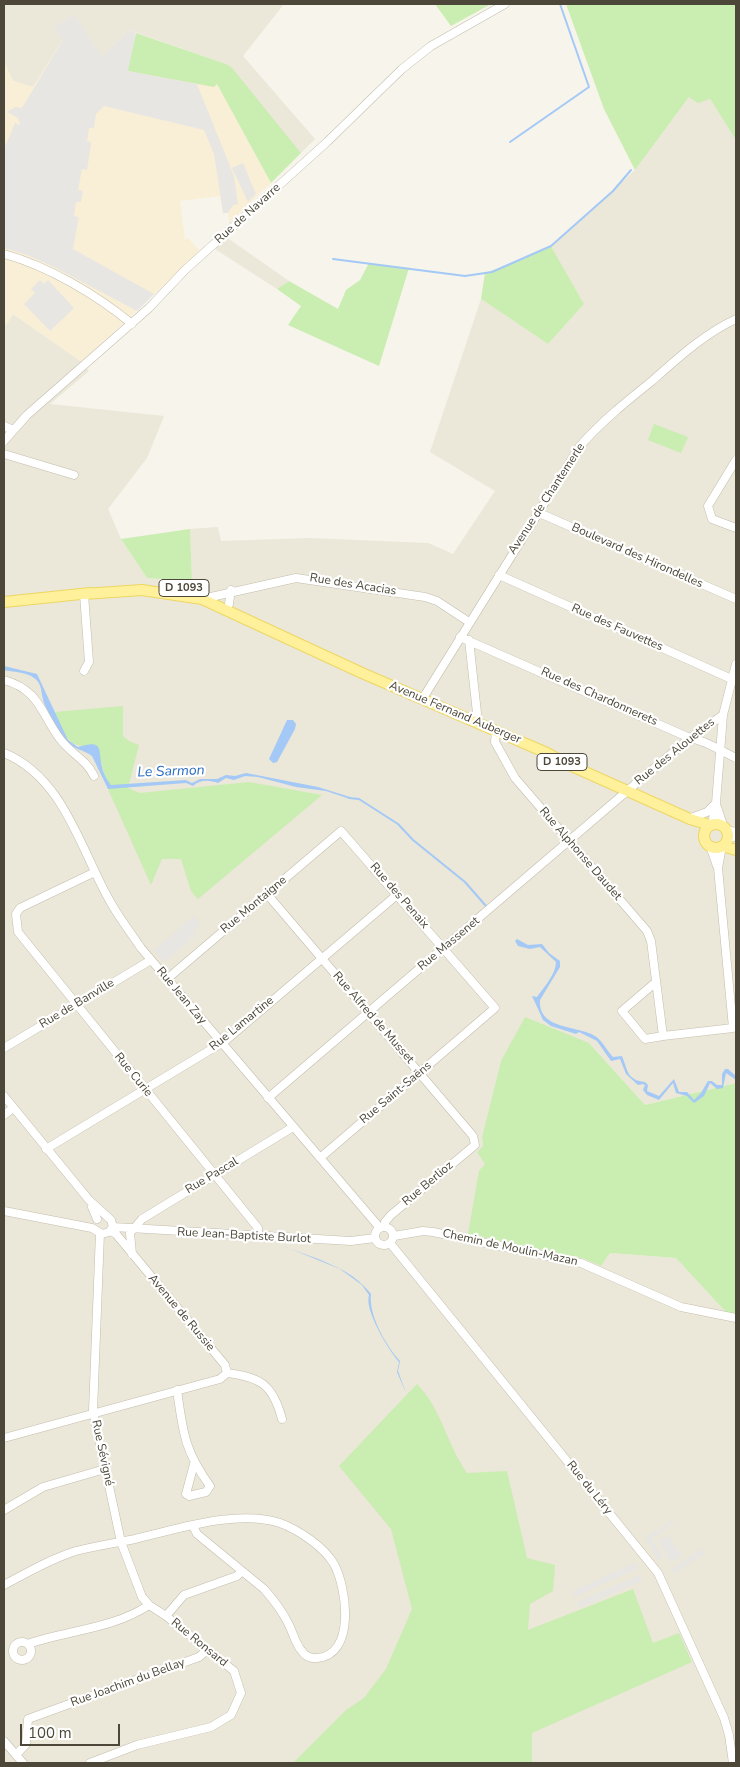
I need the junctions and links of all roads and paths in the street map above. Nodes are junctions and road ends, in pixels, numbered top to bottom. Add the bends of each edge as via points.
1 (505, 4) edge
2 (4, 254) edge
3 (736, 319) edge
4 (132, 324) junction
5 (4, 426) edge
6 (13, 430) junction
7 (4, 441) edge
8 (4, 454) edge
9 (736, 460) edge
10 (74, 475) dead end
11 (537, 512) junction
12 (736, 528) edge
13 (499, 575) junction
14 (231, 590) junction
15 (84, 594) junction
16 (212, 596) junction
17 (202, 599) junction
18 (736, 600) edge
19 (4, 602) edge
20 (229, 604) junction
21 (469, 622) junction
22 (275, 631) junction
23 (460, 637) junction
24 (469, 640) junction
25 (736, 664) edge
26 (84, 671) dead end
27 (4, 680) edge
28 (734, 680) edge
29 (423, 698) junction
30 (723, 715) junction
31 (475, 721) junction
32 (496, 730) junction
33 (690, 738) junction
34 (719, 750) junction
35 (4, 753) edge
36 (736, 758) edge
37 (94, 776) dead end
38 (629, 790) junction
39 (716, 803) junction
40 (690, 819) junction
41 (709, 828) junction
42 (341, 831) joint
43 (729, 836) edge
44 (570, 842) junction
45 (710, 846) junction
46 (736, 850) edge
47 (718, 868) junction
48 (95, 872) junction
49 (267, 894) junction
50 (398, 894) junction
51 (444, 948) junction
52 (321, 958) junction
53 (151, 960) junction
54 (167, 979) junction
55 (656, 982) junction
56 (75, 1005) junction
57 (494, 1008) joint
58 (368, 1013) junction
59 (663, 1036) junction
60 (221, 1043) junction
61 (4, 1048) edge
62 (420, 1073) junction
63 (145, 1089) junction
64 (4, 1096) edge
65 (268, 1098) junction
66 (13, 1108) junction
67 (4, 1115) edge
68 (293, 1127) junction
69 (475, 1144) joint
70 (46, 1150) junction
71 (320, 1158) junction
72 (215, 1174) junction
73 (89, 1200) junction
74 (4, 1211) edge
75 (106, 1216) junction
76 (97, 1220) junction
77 (83, 1226) junction
78 (383, 1227) junction
79 (112, 1229) junction
80 (134, 1230) junction
81 (98, 1232) junction
82 (258, 1236) junction
83 (375, 1238) junction
84 (392, 1240) junction
85 (132, 1254) junction
86 (736, 1318) edge
87 (227, 1373) junction
88 (177, 1390) junction
89 (94, 1412) junction
90 (282, 1419) dead end
91 (4, 1438) edge
92 (194, 1464) dead end
93 (105, 1469) junction
94 (4, 1510) edge
95 (194, 1526) junction
96 (121, 1542) junction
97 (242, 1571) junction
98 (4, 1585) edge
99 (149, 1605) junction
100 (166, 1616) junction
101 (28, 1644) dead end
102 (207, 1650) junction
103 (4, 1741) edge
104 (16, 1755) junction
105 (23, 1763) edge
106 (90, 1763) edge
107 (733, 1763) edge

1 - 4 street, Rue de Navarre via 431,46 402,69 327,142 185,270
2 - 4 street via 26,261 107,303
3 - 11 street, Avenue de Chantemerle via 694,345 598,426 580,446
4 - 6 street, Rue de Navarre
5 - 6 street
6 - 7 street, Rue de Navarre
8 - 10 street
9 - 12 street via 708,506 712,519
11 - 13 street, Avenue de Chantemerle
11 - 18 street, Boulevard des Hirondelles
13 - 21 street, Avenue de Chantemerle
13 - 28 street, Rue des Fauvettes
14 - 16 street, Rue des Acacias
14 - 20 street
14 - 21 street, Rue des Acacias via 283,579 312,578 425,597
15 - 16 main road, Avenue Fernand Auberger / D 1093 via 160,585
15 - 17 main road, Avenue Fernand Auberger / D 1093 via 142,590
15 - 19 main road, Avenue Fernand Auberger / D 1093
15 - 26 street via 89,662
16 - 17 street, Rue des Acacias
16 - 20 main road, Avenue Fernand Auberger / D 1093
17 - 22 main road, Avenue Fernand Auberger / D 1093
20 - 22 main road, Avenue Fernand Auberger / D 1093
21 - 23 street, Avenue de Chantemerle
22 - 29 main road, Avenue Fernand Auberger / D 1093
23 - 24 street, Rue des Chardonnerets
23 - 29 street, Avenue de Chantemerle
24 - 31 street via 477,713
24 - 33 street, Rue des Chardonnerets
25 - 28 street
27 - 37 street via 15,683 37,700 60,741 89,766
28 - 30 street
29 - 31 main road, Avenue Fernand Auberger / D 1093
30 - 33 street, Rue des Alouettes
30 - 34 street
31 - 32 main road, Avenue Fernand Auberger / D 1093
32 - 38 main road, Avenue Fernand Auberger / D 1093
32 - 44 street, Rue Alphonse Daudet via 495,742 515,778
33 - 34 street, Rue des Chardonnerets via 706,741
33 - 38 street, Rue des Alouettes
34 - 36 street, Rue des Chardonnerets
34 - 39 street
35 - 48 street, Rue Jean Zay via 43,780 63,808
38 - 40 main road, Avenue Fernand Auberger / D 1093
38 - 44 street, Rue Massenet
39 - 40 street via 707,812
39 - 41 street
39 - 43 street
40 - 41 main road, Avenue Fernand Auberger / D 1093
41 - 43 main road
41 - 45 main road via 707,842
42 - 49 street, Rue Montaigne
42 - 50 street, Rue des Penaix
43 - 45 main road via 714,848
43 - 46 main road
43 - 47 street
44 - 51 street, Rue Massenet
44 - 55 street, Rue Alphonse Daudet via 647,931
45 - 47 street
47 - 59 street via 734,1028
48 - 53 street, Rue Jean Zay via 110,903
48 - 56 street, Rue Curie via 38,898 16,914 18,932
49 - 52 street, Rue Alfred de Musset
49 - 54 street, Rue Montaigne
50 - 51 street, Rue des Penaix
50 - 52 street, Rue Lamartine
51 - 57 street, Rue des Penaix
51 - 58 street, Rue Massenet
52 - 58 street, Rue Alfred de Musset
52 - 60 street, Rue Lamartine
53 - 54 street, Rue Jean Zay
53 - 56 street, Rue de Banville
54 - 60 street, Rue Jean Zay
55 - 59 street, Rue Alphonse Daudet
55 - 59 street via 622,1011 645,1039
56 - 61 street, Rue de Banville
56 - 63 street, Rue Curie
57 - 62 street, Rue Saint-Saëns
58 - 62 street, Rue Alfred de Musset
58 - 65 street, Rue Massenet
60 - 63 street, Rue Lamartine
60 - 65 street, Rue Jean Zay
62 - 69 street, Rue Alfred de Musset via 473,1136
62 - 71 street, Rue Saint-Saëns
63 - 70 street, Rue Lamartine
63 - 72 street, Rue Curie
64 - 66 street
65 - 68 street, Rue Jean Zay
66 - 67 street
66 - 70 street
68 - 71 street, Rue Jean Zay
68 - 72 street, Rue Pascal
69 - 78 street, Rue Berlioz via 391,1215
70 - 73 street
71 - 78 street, Rue Jean Zay
72 - 80 street, Rue Pascal via 142,1219
72 - 82 street, Rue Curie via 258,1228
73 - 75 street
73 - 76 street
74 - 77 street
75 - 76 street
75 - 79 street via 111,1220
76 - 77 street
76 - 81 street
77 - 81 street
78 - 83 street via 376,1231
78 - 84 street via 390,1229
79 - 80 street, Rue Jean-Baptiste Burlot
79 - 81 street via 104,1234
79 - 85 street, Avenue de Russie
80 - 82 street, Rue Jean-Baptiste Burlot
80 - 85 street via 129,1240
81 - 89 street, Rue Sévigné
82 - 83 street, Rue Jean-Baptiste Burlot via 351,1241
83 - 84 street via 380,1245
84 - 86 street, Chemin de Moulin-Mazan via 423,1231 433,1232 581,1264 681,1307
84 - 107 street, Rue du Léry via 658,1573 724,1718
85 - 87 street, Avenue de Russie via 225,1365
87 - 88 street
87 - 90 street via 250,1377 268,1388 276,1399
88 - 89 street
88 - 92 street via 187,1447
89 - 91 street
89 - 93 street, Rue Sévigné
93 - 94 street via 43,1487
93 - 96 street, Rue Sévigné
95 - 96 street
95 - 97 street via 197,1534
95 - 97 street via 230,1520 267,1520 297,1532 322,1551 333,1563 345,1597 346,1615 336,1649 320,1658 306,1656 274,1600
96 - 98 street via 76,1551
96 - 99 street, Rue Sévigné via 142,1597
97 - 100 street via 238,1576 184,1595
99 - 100 street, Rue Ronsard
99 - 101 street via 90,1629
100 - 102 street, Rue Ronsard
102 - 104 street, Rue Joachim du Bellay via 199,1657 28,1719 26,1744
102 - 106 street, Rue Ronsard via 234,1671 240,1682 238,1704 231,1715 211,1727 137,1744
103 - 104 street
104 - 105 street

